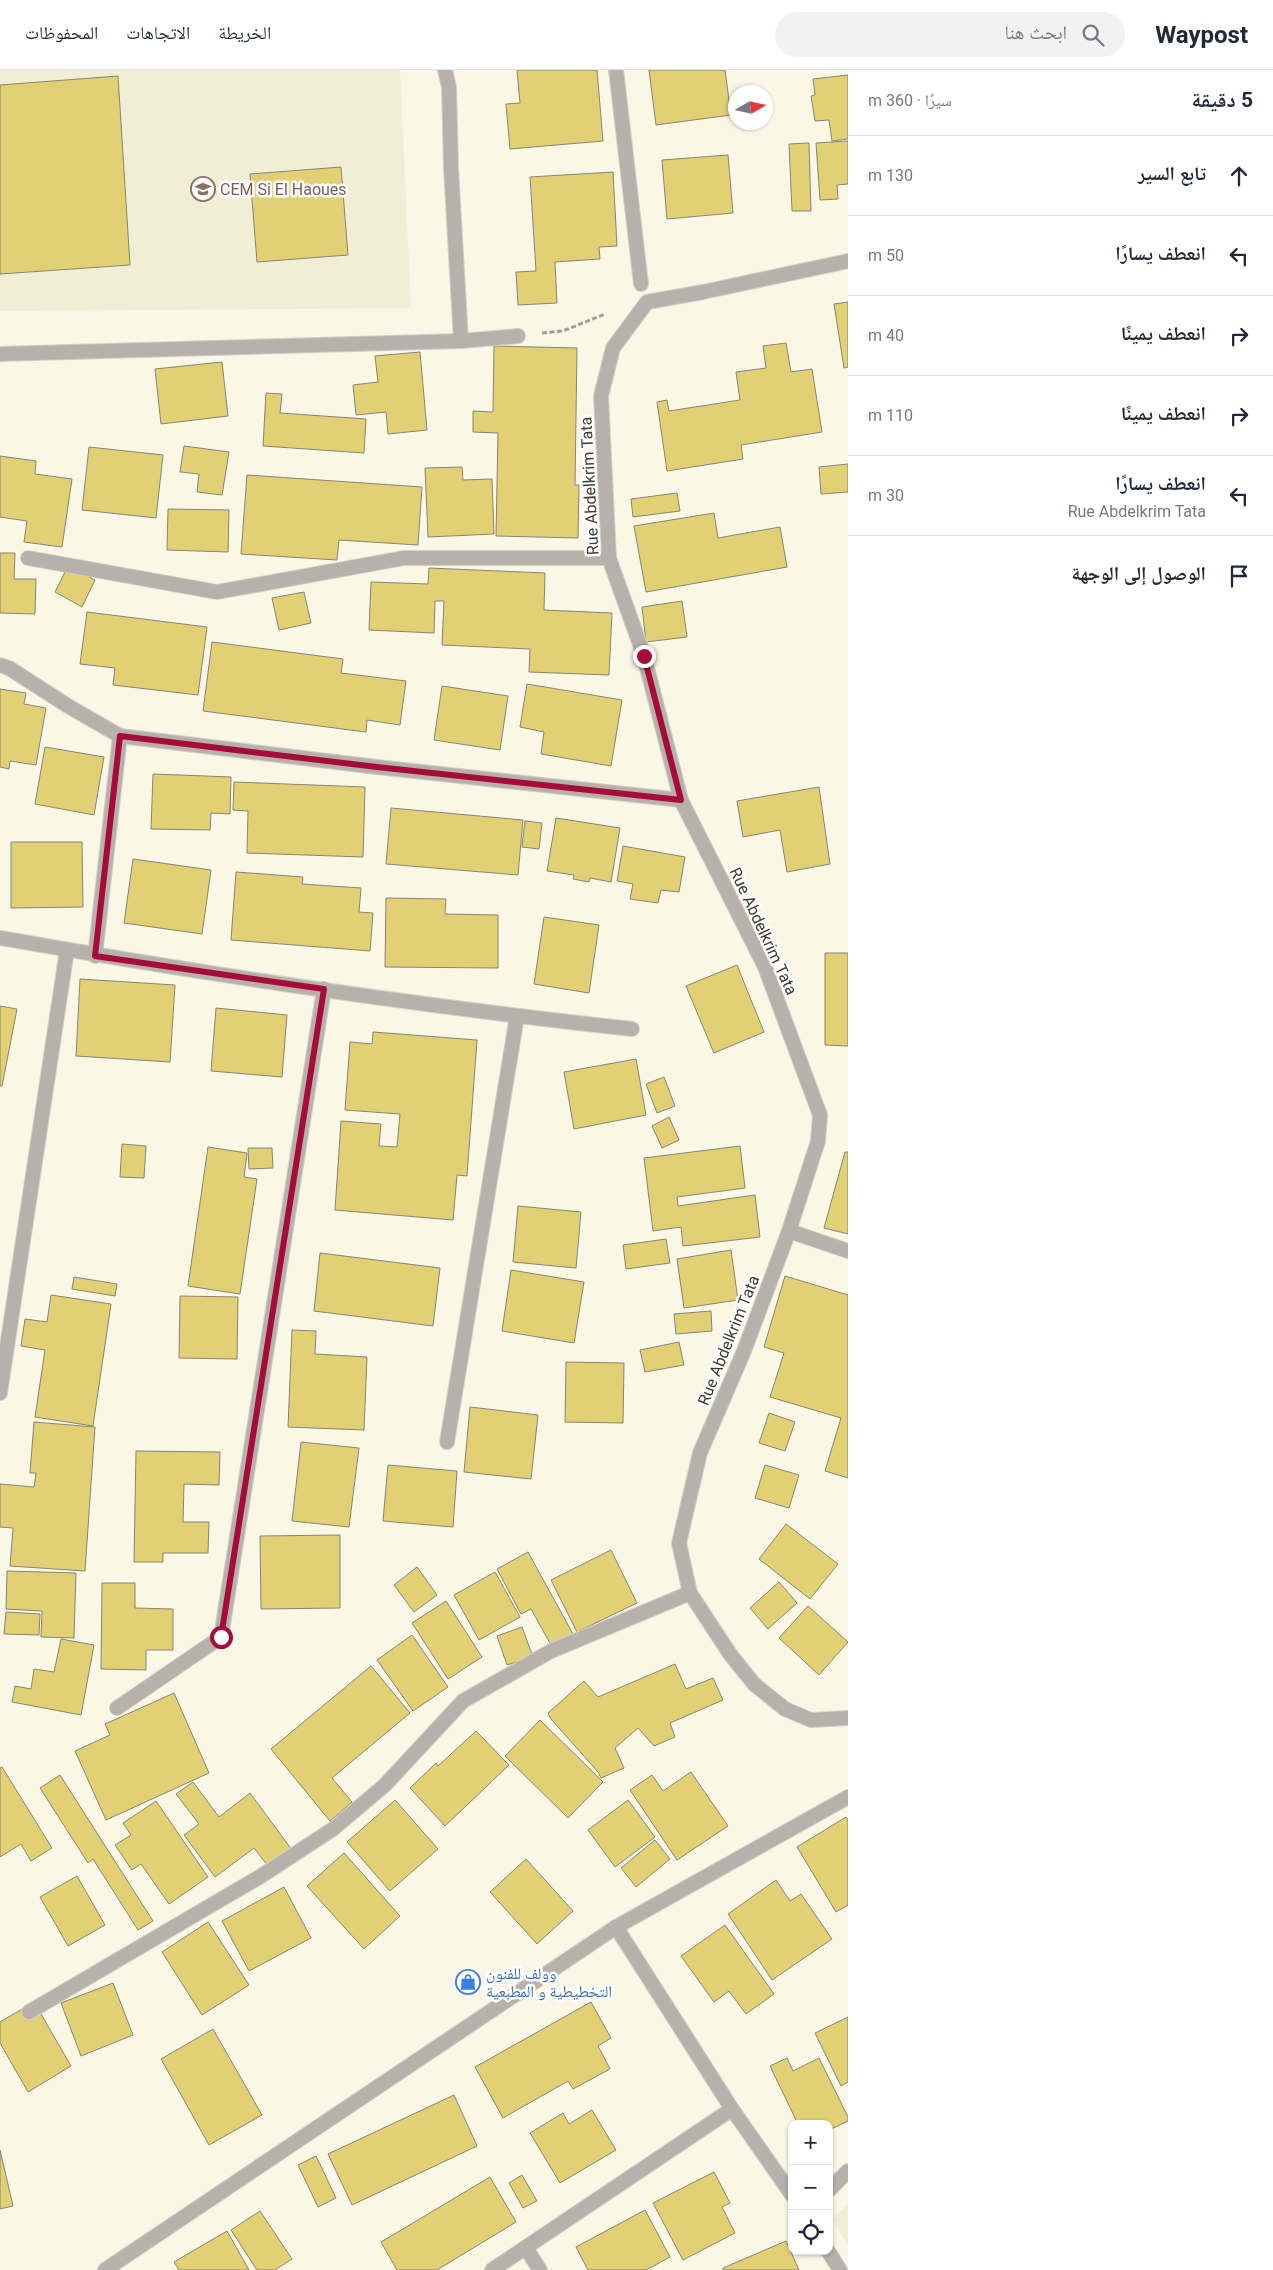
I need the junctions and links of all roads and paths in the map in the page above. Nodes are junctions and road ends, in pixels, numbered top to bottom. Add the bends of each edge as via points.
1 (445, 70) edge
2 (616, 70) edge
3 (848, 261) edge
4 (641, 284) dead end
5 (518, 336) dead end
6 (461, 341) junction
7 (0, 354) edge
8 (28, 558) dead end
9 (609, 558) junction
10 (0, 665) edge
11 (120, 736) junction
12 (681, 800) junction
13 (0, 938) edge
14 (67, 950) junction
15 (95, 956) junction
16 (324, 989) junction
17 (517, 1016) junction
18 (632, 1029) dead end
19 (789, 1231) junction
20 (848, 1251) edge
21 (0, 1393) edge
22 (447, 1442) dead end
23 (690, 1593) junction
24 (117, 1708) dead end
25 (848, 1718) edge
26 (848, 1797) edge
27 (616, 1927) junction
28 (29, 2012) dead end
29 (732, 2109) junction
30 (848, 2171) edge
31 (833, 2186) edge
32 (788, 2189) edge
33 (526, 2248) junction
34 (831, 2255) edge
35 (105, 2270) edge
36 (492, 2270) edge
37 (540, 2270) edge
38 (840, 2270) edge

1 - 6 street via 449,86 450,168
2 - 4 street
3 - 9 street, Rue Abdelkrim Tata via 647,302 613,348 601,396
5 - 6 street
6 - 7 street
8 - 9 street via 217,592 404,558
9 - 12 street, Rue Abdelkrim Tata via 644,656
10 - 11 street via 10,668
11 - 12 street
11 - 15 street
12 - 19 street, Rue Abdelkrim Tata via 765,967 820,1115 818,1141
13 - 14 street
14 - 15 street
14 - 21 street
15 - 16 street
16 - 17 street
16 - 24 street via 221,1637
17 - 18 street
17 - 22 street
19 - 20 street
19 - 23 street, Rue Abdelkrim Tata via 744,1351 700,1453 679,1543
23 - 25 street, Rue Abdelkrim Tata via 754,1684 784,1709 811,1720
23 - 28 street via 551,1651 463,1701 385,1785 333,1829 244,1886
26 - 27 street
27 - 29 street
27 - 35 street
29 - 32 street
29 - 33 street
30 - 31 street
33 - 36 street
33 - 37 street
34 - 38 street

